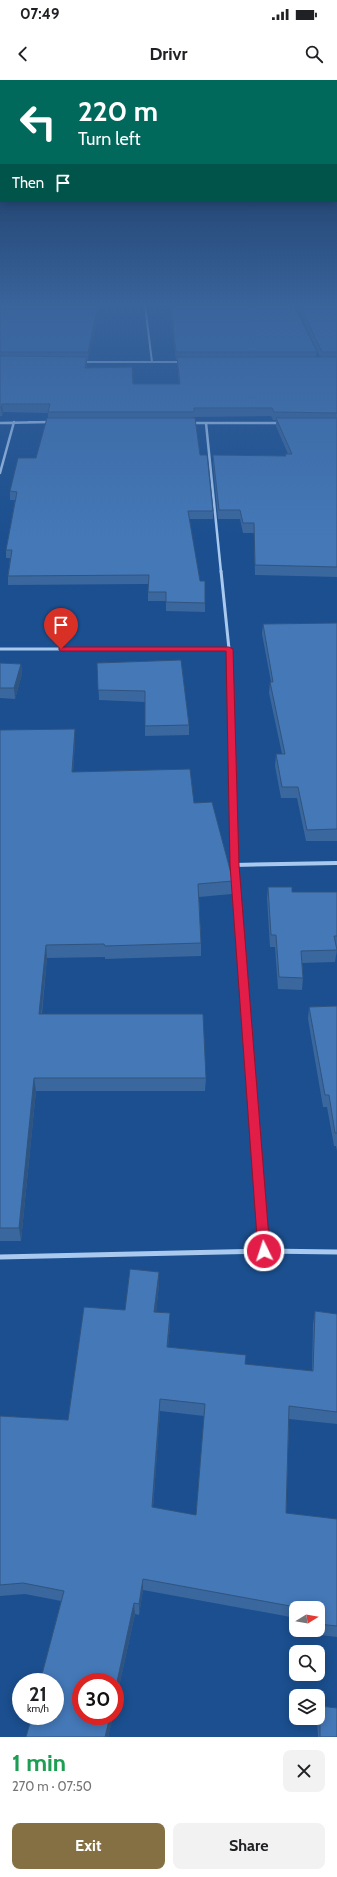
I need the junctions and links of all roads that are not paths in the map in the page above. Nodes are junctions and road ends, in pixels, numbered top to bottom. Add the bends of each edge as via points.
1 (14, 422) junction
2 (54, 422) edge
3 (190, 422) edge
4 (206, 422) junction
5 (0, 423) edge
6 (283, 423) edge
7 (0, 473) edge
8 (0, 649) edge
9 (229, 649) junction
10 (337, 863) edge
11 (234, 865) junction
12 (264, 1251) junction
13 (337, 1252) edge
14 (0, 1257) edge

1 - 2 street
1 - 5 street
1 - 7 street
3 - 4 street
4 - 6 street
4 - 9 street
8 - 9 street
9 - 11 street
10 - 11 street
11 - 12 street
12 - 13 street
12 - 14 street

